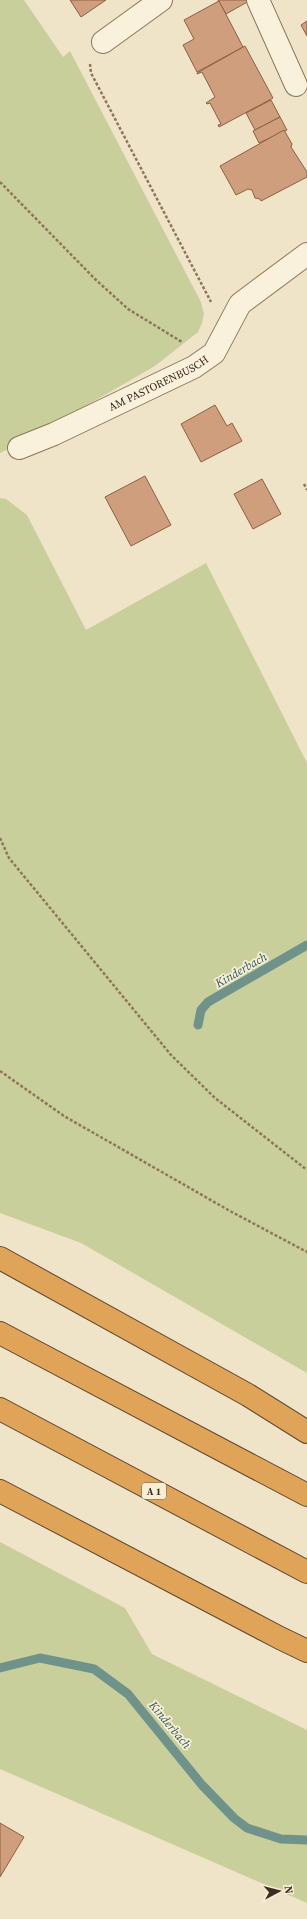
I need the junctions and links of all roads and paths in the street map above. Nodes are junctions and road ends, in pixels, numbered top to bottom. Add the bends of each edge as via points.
1 (161, 0) edge
2 (258, 0) edge
3 (103, 42) joint
4 (296, 85) dead end
5 (0, 182) edge
6 (307, 254) edge
7 (225, 333) junction
8 (205, 359) junction
9 (19, 448) dead end
10 (304, 484) dead end
11 (307, 490) edge
12 (0, 838) edge
13 (0, 1071) edge
14 (307, 1170) edge
15 (307, 1252) edge
16 (0, 1258) edge
17 (0, 1333) edge
18 (0, 1409) edge
19 (307, 1432) edge
20 (0, 1491) edge
21 (307, 1495) edge
22 (307, 1572) edge
23 (307, 1650) edge

1 - 3 street
2 - 4 street
3 - 7 path via 88,56 91,72
5 - 8 path via 128,309 172,335
6 - 7 street, AM PASTORENBUSCH via 240,304
7 - 8 street, AM PASTORENBUSCH via 214,353
8 - 9 street, AM PASTORENBUSCH via 125,401
10 - 11 path
12 - 14 path via 9,858 171,1055 215,1098
13 - 15 path via 64,1116
16 - 19 highway via 248,1395
17 - 21 highway
18 - 22 highway, A 1
20 - 23 highway via 272,1635

